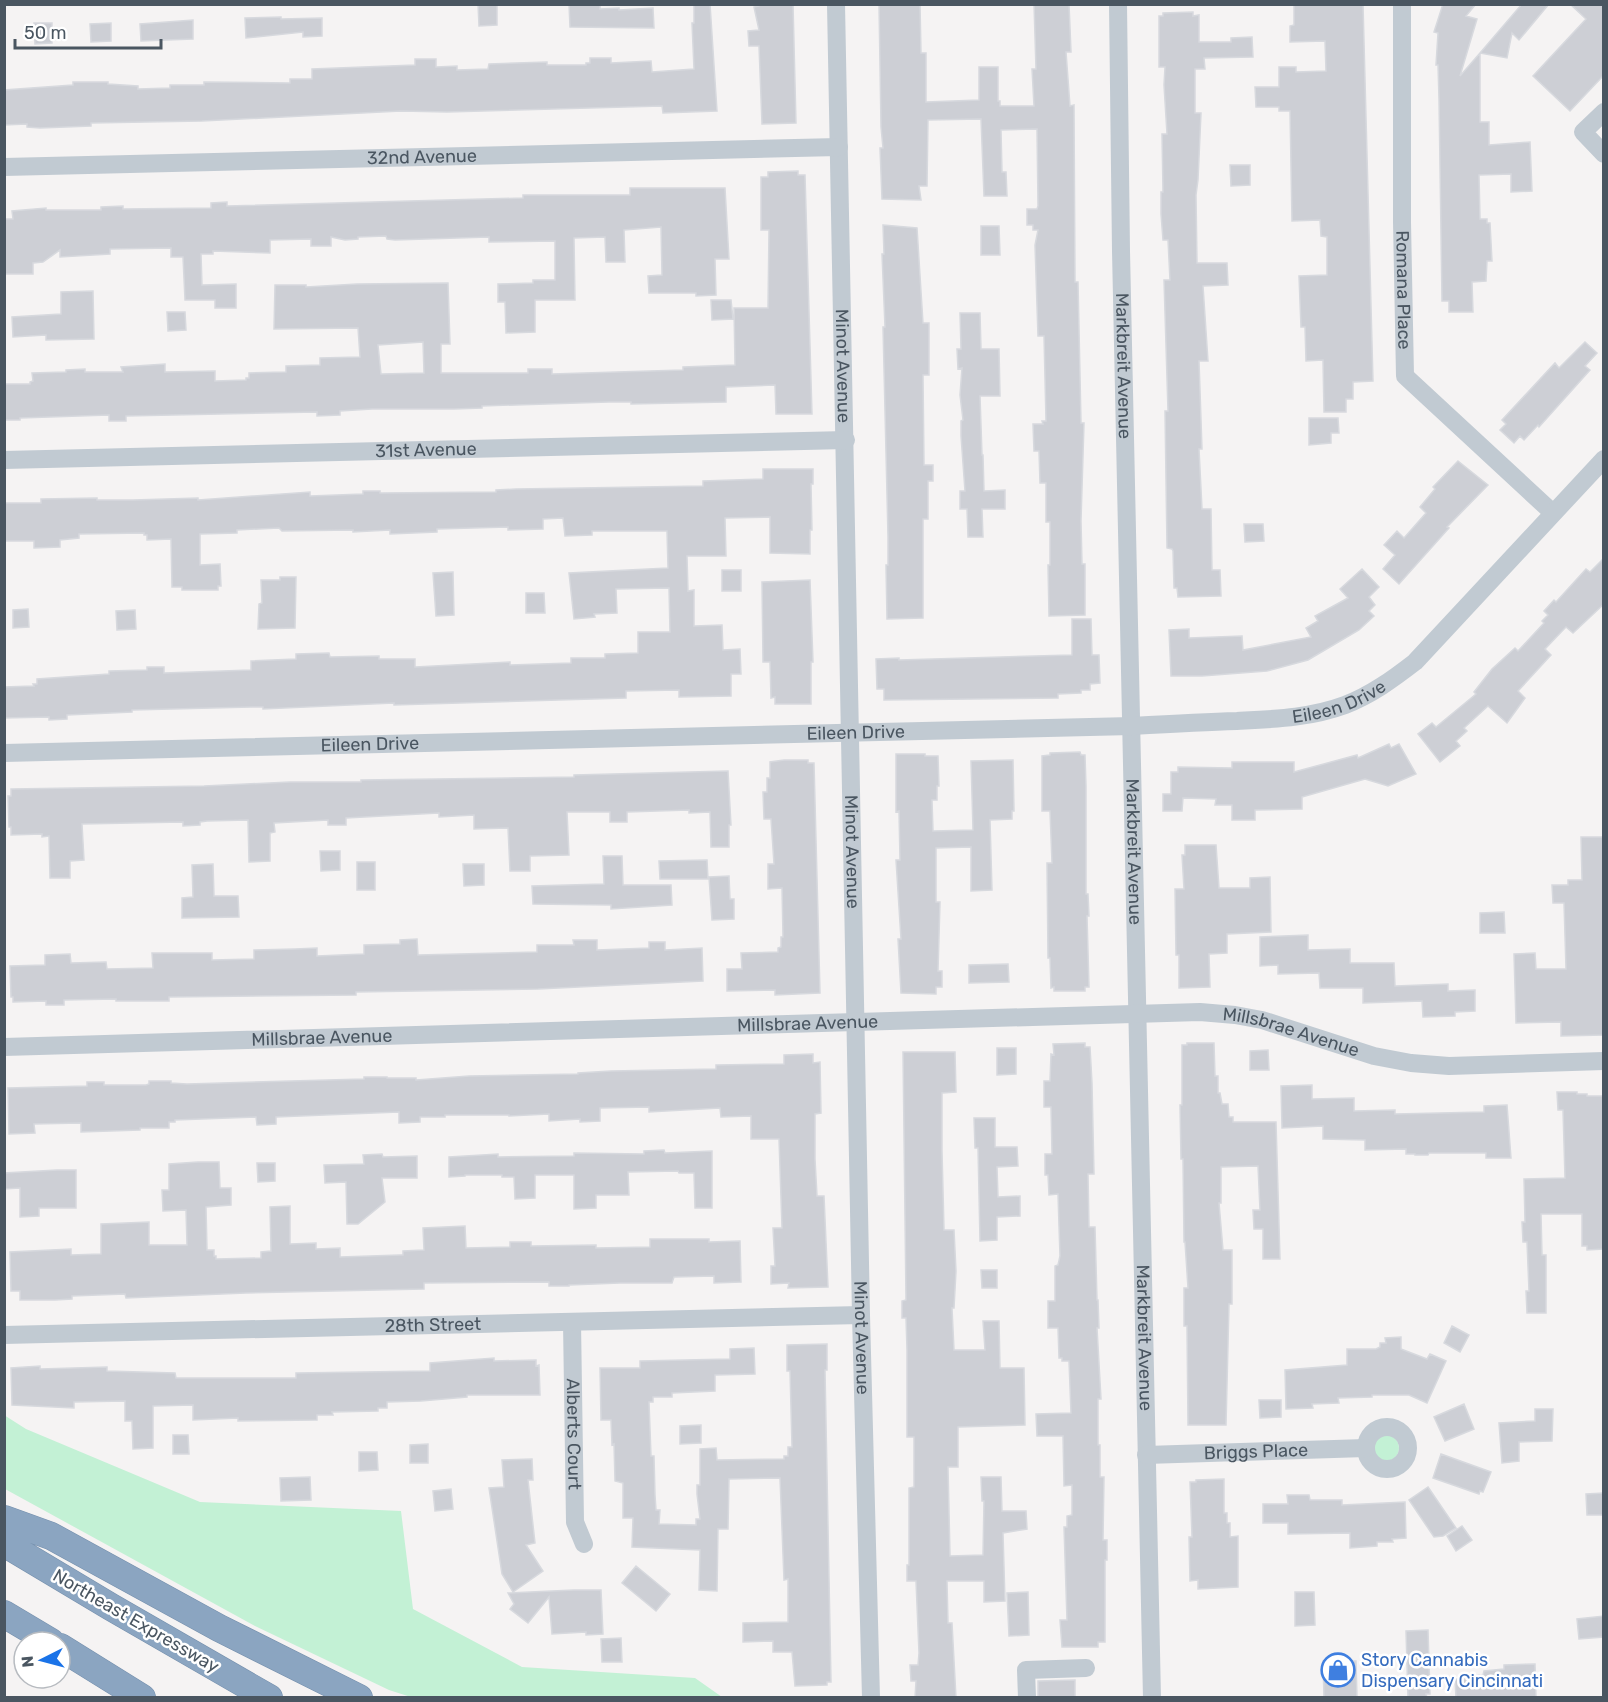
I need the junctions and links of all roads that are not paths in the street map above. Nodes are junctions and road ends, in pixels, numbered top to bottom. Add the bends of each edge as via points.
1 (836, 4) edge
2 (1118, 4) edge
3 (1402, 4) edge
4 (1604, 112) edge
5 (839, 147) junction
6 (1604, 154) edge
7 (4, 166) edge
8 (846, 440) junction
9 (1604, 459) edge
10 (4, 460) edge
11 (1553, 513) junction
12 (1132, 726) junction
13 (851, 732) junction
14 (4, 753) edge
15 (1138, 1015) junction
16 (856, 1023) junction
17 (4, 1047) edge
18 (1604, 1061) edge
19 (861, 1316) junction
20 (572, 1322) junction
21 (4, 1335) edge
22 (1366, 1448) dead end
23 (1146, 1455) junction
24 (4, 1519) edge
25 (4, 1543) edge
26 (584, 1544) dead end
27 (4, 1614) edge
28 (31, 1630) edge
29 (72, 1654) edge
30 (1086, 1668) dead end
31 (142, 1698) edge
32 (269, 1698) edge
33 (359, 1698) edge
34 (871, 1698) edge
35 (1027, 1698) edge
36 (1152, 1698) edge

1 - 5 street, Minot Avenue
2 - 12 street, Markbreit Avenue
3 - 11 street, Romana Place via 1405,376
4 - 6 street via 1583,132
5 - 7 street, 32nd Avenue
5 - 8 street, Minot Avenue
8 - 10 street, 31st Avenue
8 - 13 street, Minot Avenue
9 - 11 street, Eileen Drive
11 - 12 street, Eileen Drive via 1414,662 1370,693 1346,705 1293,718
12 - 13 street, Eileen Drive
12 - 15 street, Markbreit Avenue
13 - 14 street, Eileen Drive
13 - 16 street, Minot Avenue
15 - 16 street, Millsbrae Avenue
15 - 18 street, Millsbrae Avenue via 1235,1015 1411,1063 1449,1066
15 - 23 street, Markbreit Avenue
16 - 17 street, Millsbrae Avenue
16 - 19 street, Minot Avenue
19 - 20 street, 28th Street
19 - 34 street, Minot Avenue
20 - 21 street, 28th Street
20 - 26 street, Alberts Court via 575,1522
22 - 23 street, Briggs Place
23 - 36 street, Markbreit Avenue
24 - 33 highway via 51,1536 219,1628
25 - 32 highway, Northeast Expressway
27 - 28 highway
29 - 31 highway
30 - 35 street via 1026,1670

